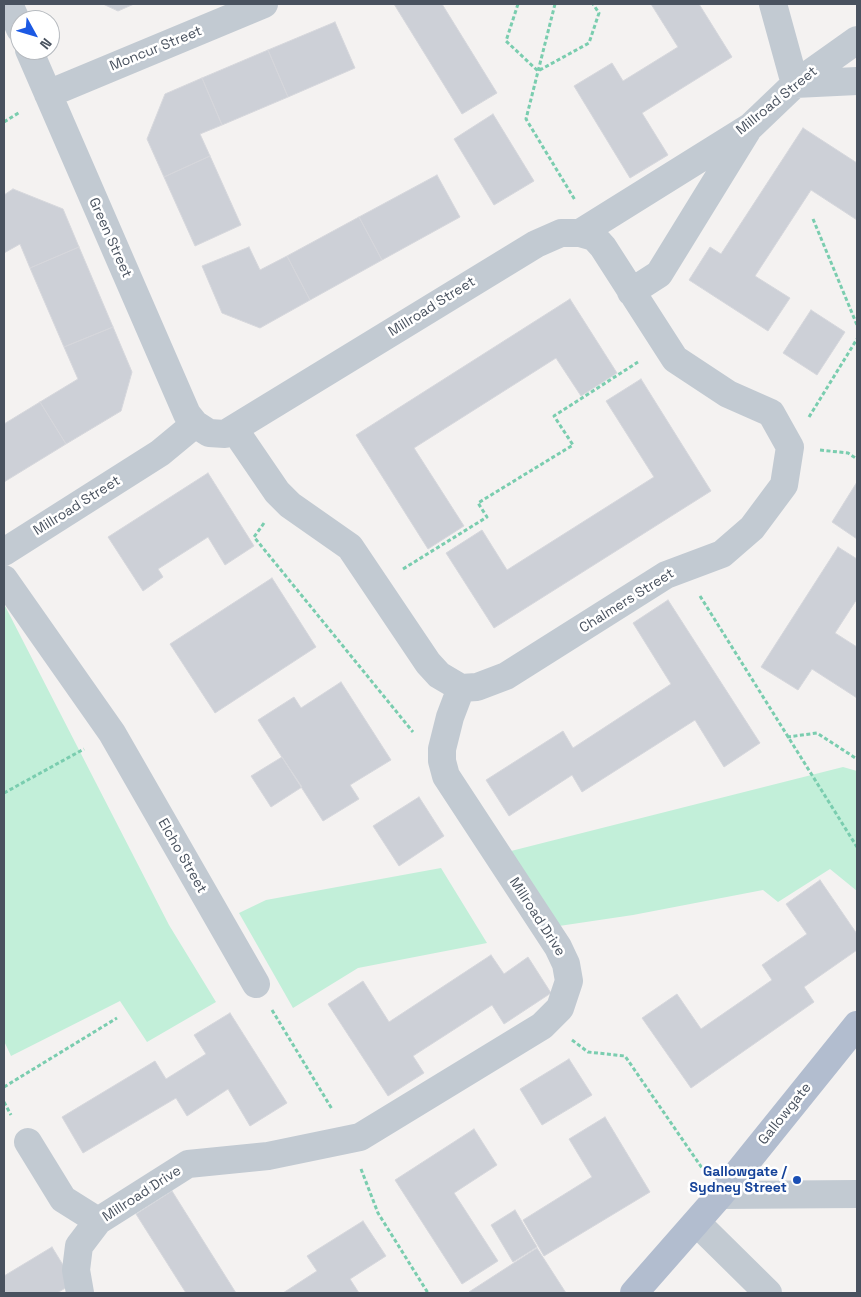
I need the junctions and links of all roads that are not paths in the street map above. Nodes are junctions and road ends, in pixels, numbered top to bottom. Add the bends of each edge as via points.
1 (264, 4) edge
2 (773, 4) edge
3 (857, 40) edge
4 (33, 60) edge
5 (857, 79) edge
6 (795, 84) junction
7 (48, 94) junction
8 (750, 126) junction
9 (586, 229) junction
10 (631, 292) junction
11 (195, 424) junction
12 (234, 429) junction
13 (4, 552) edge
14 (4, 579) edge
15 (461, 688) junction
16 (256, 984) road end
17 (857, 1025) edge
18 (28, 1142) dead end
19 (857, 1194) edge
20 (720, 1195) junction
21 (98, 1221) junction
22 (697, 1223) junction
23 (80, 1293) edge
24 (634, 1293) edge
25 (768, 1293) edge

1 - 7 street, Moncur Street
2 - 6 street
3 - 6 street, Millroad Street
4 - 7 street, Green Street
5 - 6 street
6 - 8 street, Millroad Street
7 - 11 street, Green Street via 187,414
8 - 9 street, Millroad Street
8 - 10 street via 659,274
9 - 10 street via 599,242
9 - 12 street, Millroad Street via 553,235 536,244
10 - 15 street, Chalmers Street via 675,359 728,394 771,413 790,447 784,485 752,528 722,554 666,575 506,676 477,687
11 - 12 street, Millroad Street via 217,435
11 - 13 street, Millroad Street via 160,453
12 - 15 street via 282,499 350,547 428,663
14 - 16 street, Elcho Street via 112,733
15 - 21 street, Millroad Drive via 444,739 442,761 450,784 563,956 570,981 565,999 555,1015 360,1137 268,1156 188,1164
17 - 20 main road, Gallowgate
18 - 21 street via 63,1199
19 - 20 street
20 - 22 main road, Gallowgate
21 - 23 street, Millroad Drive via 79,1246 76,1270
22 - 24 main road, Gallowgate
22 - 25 street

